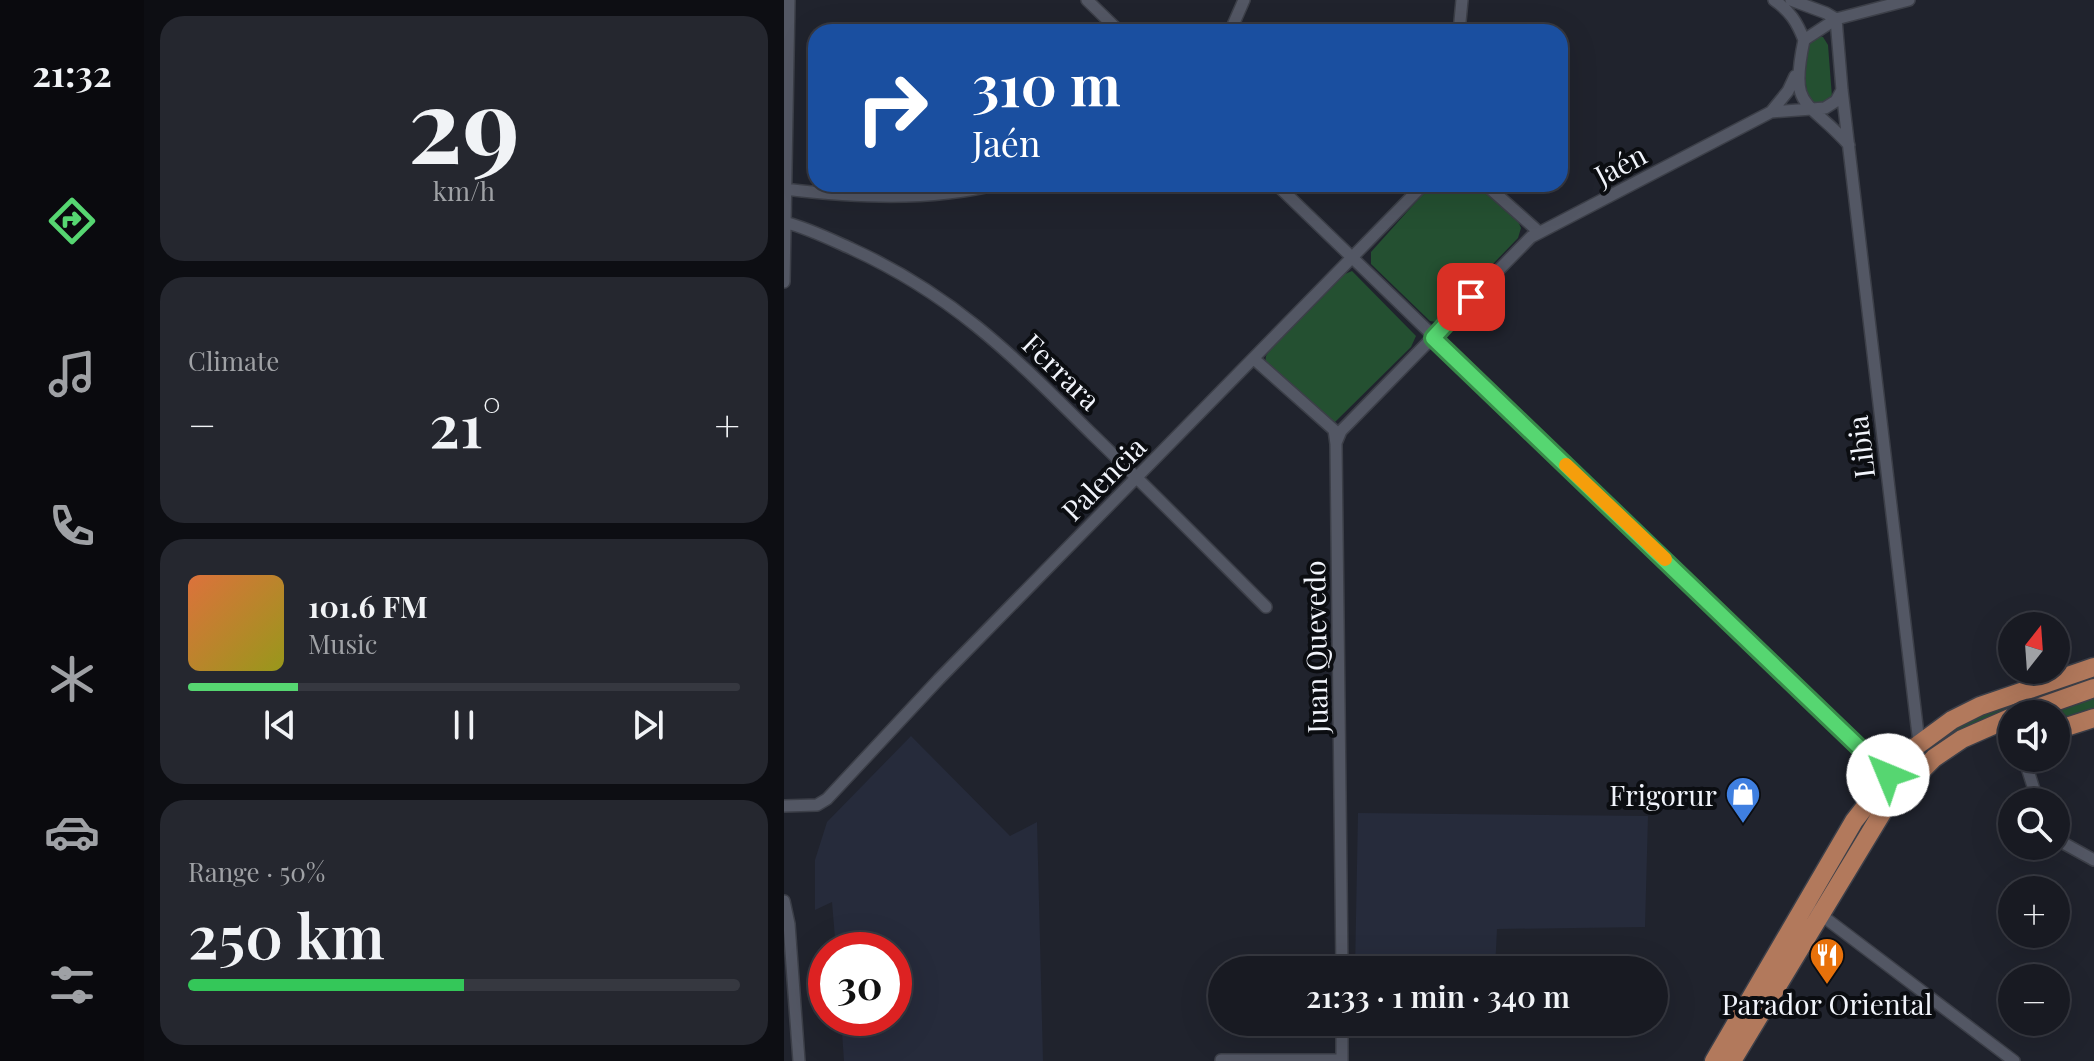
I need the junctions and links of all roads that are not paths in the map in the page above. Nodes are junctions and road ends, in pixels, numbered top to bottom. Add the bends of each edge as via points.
1 (789, 0) edge
2 (1087, 0) edge
3 (1244, 0) edge
4 (1462, 0) edge
5 (1774, 0) edge
6 (1791, 0) edge
7 (1909, 0) edge
8 (1836, 19) junction
9 (1112, 24) edge
10 (1234, 24) edge
11 (1460, 24) edge
12 (1804, 40) junction
13 (1796, 74) junction
14 (1842, 90) junction
15 (1813, 111) junction
16 (1771, 112) junction
17 (1849, 146) junction
18 (784, 189) edge
19 (808, 191) edge
20 (826, 192) edge
21 (946, 192) edge
22 (1284, 192) edge
23 (1416, 192) edge
24 (1494, 192) edge
25 (785, 222) edge
26 (1539, 232) junction
27 (1351, 258) junction
28 (784, 282) edge
29 (1433, 338) junction
30 (1254, 359) junction
31 (1336, 444) junction
32 (1137, 478) junction
33 (1266, 607) dead end
34 (2094, 667) edge
35 (2094, 688) edge
36 (2062, 700) edge
37 (2094, 718) edge
38 (1998, 724) edge
39 (2070, 726) edge
40 (1919, 743) junction
41 (1888, 775) junction
42 (784, 806) edge
43 (2070, 847) edge
44 (2094, 860) edge
45 (784, 901) edge
46 (1812, 909) junction
47 (1342, 956) edge
48 (1342, 1036) edge
49 (1221, 1060) edge
50 (799, 1061) edge
51 (1342, 1061) edge
52 (1714, 1061) edge
53 (1732, 1061) edge
54 (2014, 1061) edge

1 - 18 street
2 - 9 street
3 - 10 street
4 - 11 street
5 - 12 street via 1794,17
6 - 8 street
7 - 8 street
8 - 12 street
8 - 14 street, Libia
12 - 13 street, Jaén
13 - 15 street via 1797,88
13 - 16 street, Jaén
14 - 15 street via 1836,101
14 - 17 street, Libia
15 - 16 street, Jaén
15 - 17 street
16 - 26 street, Jaén
17 - 40 street, Libia
18 - 19 street
18 - 25 street
20 - 21 street
22 - 27 street
23 - 27 street, Palencia
24 - 26 street
25 - 28 street
25 - 32 street, Ferrara via 876,260 935,293 997,341
26 - 29 street, Jaén
27 - 29 street
27 - 30 street, Palencia
29 - 31 street, Jaén via 1341,431
29 - 41 street
30 - 31 street via 1334,430
30 - 32 street, Palencia
31 - 47 street, Juan Quevedo
32 - 33 street, Ferrara
32 - 42 street, Palencia via 827,799 817,805
34 - 40 main road via 1980,706
35 - 36 main road
37 - 39 main road
38 - 46 main road via 1962,739 1919,770
40 - 41 main road
41 - 46 main road via 1854,821
43 - 44 street
45 - 50 street
46 - 52 main road
46 - 53 main road
46 - 54 street
48 - 51 street
49 - 51 street

